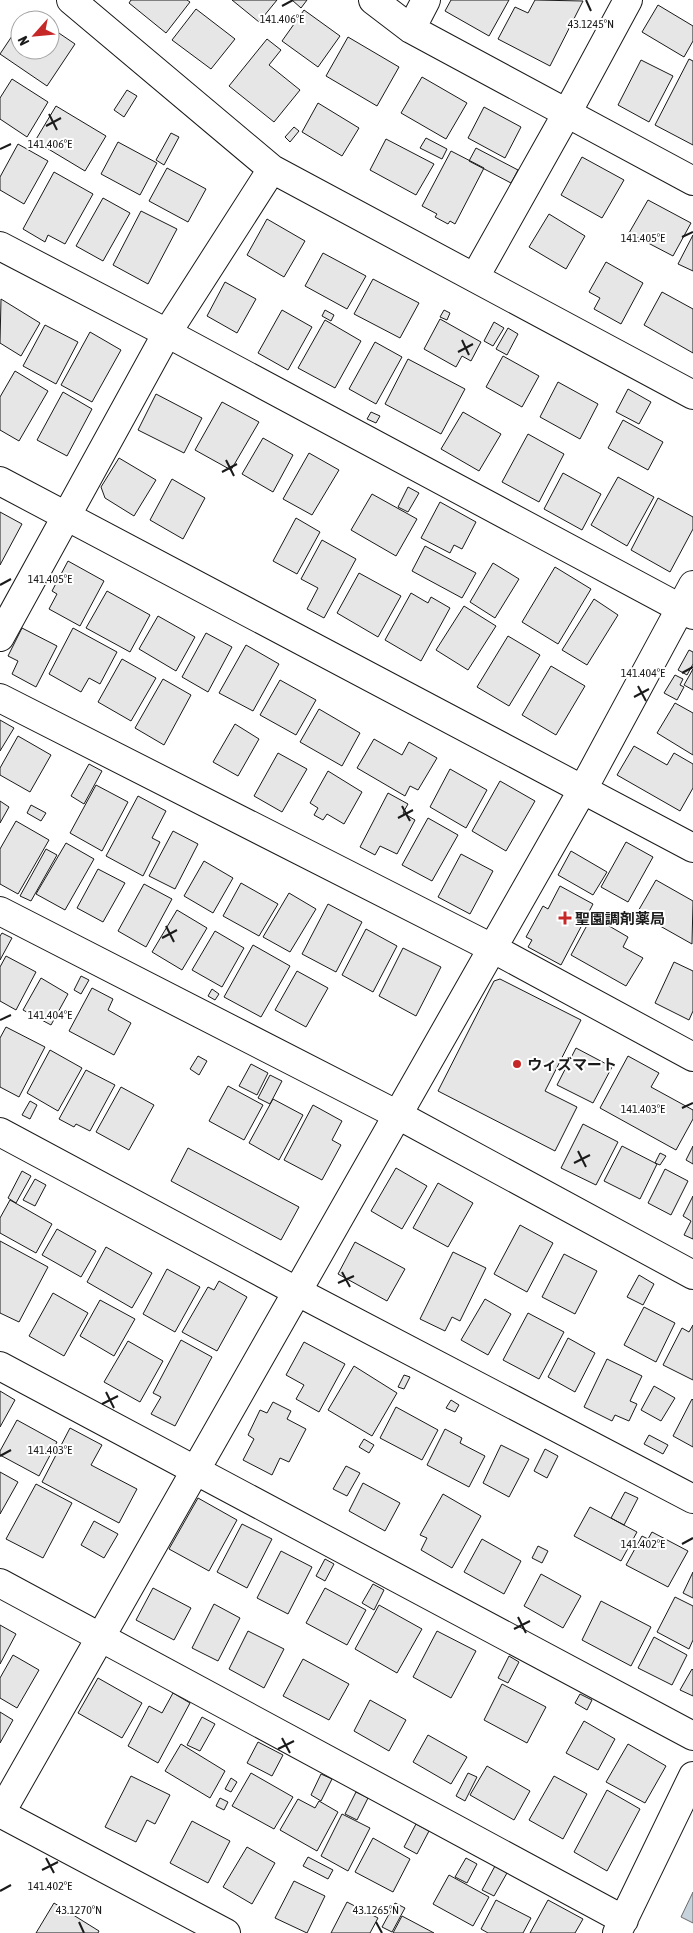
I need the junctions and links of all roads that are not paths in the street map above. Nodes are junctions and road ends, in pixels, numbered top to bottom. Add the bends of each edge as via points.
1 (71, 0) edge
2 (373, 0) edge
3 (426, 0) edge
4 (628, 0) edge
5 (411, 29) junction
6 (567, 113) junction
7 (272, 169) junction
8 (693, 181) edge
9 (0, 246) edge
10 (475, 278) junction
11 (167, 333) junction
12 (693, 394) edge
13 (0, 481) edge
14 (65, 516) junction
15 (689, 603) edge
16 (0, 637) edge
17 (0, 698) edge
18 (583, 789) junction
19 (693, 848) edge
20 (0, 911) edge
21 (492, 948) junction
22 (693, 1057) edge
23 (398, 1115) junction
24 (0, 1132) edge
25 (693, 1275) edge
26 (298, 1292) junction
27 (0, 1366) edge
28 (196, 1471) junction
29 (693, 1499) edge
30 (0, 1583) edge
31 (101, 1637) junction
32 (693, 1736) edge
33 (693, 1776) edge
34 (0, 1814) edge
35 (620, 1926) edge
36 (226, 1933) edge

1 - 7 street
2 - 5 street
3 - 5 street
4 - 6 street
5 - 6 street
6 - 8 street
6 - 10 street
7 - 10 street
7 - 11 street
9 - 11 street
10 - 12 street
11 - 14 street
11 - 15 street
13 - 14 street
14 - 16 street
14 - 18 street
15 - 18 street
17 - 21 street
18 - 19 street
18 - 21 street
20 - 23 street
21 - 22 street
21 - 23 street
23 - 25 street
23 - 26 street
24 - 26 street
26 - 28 street
26 - 29 street
27 - 28 street
28 - 31 street
28 - 32 street
30 - 31 street
31 - 34 street
31 - 35 street
33 - 35 street
34 - 36 street

